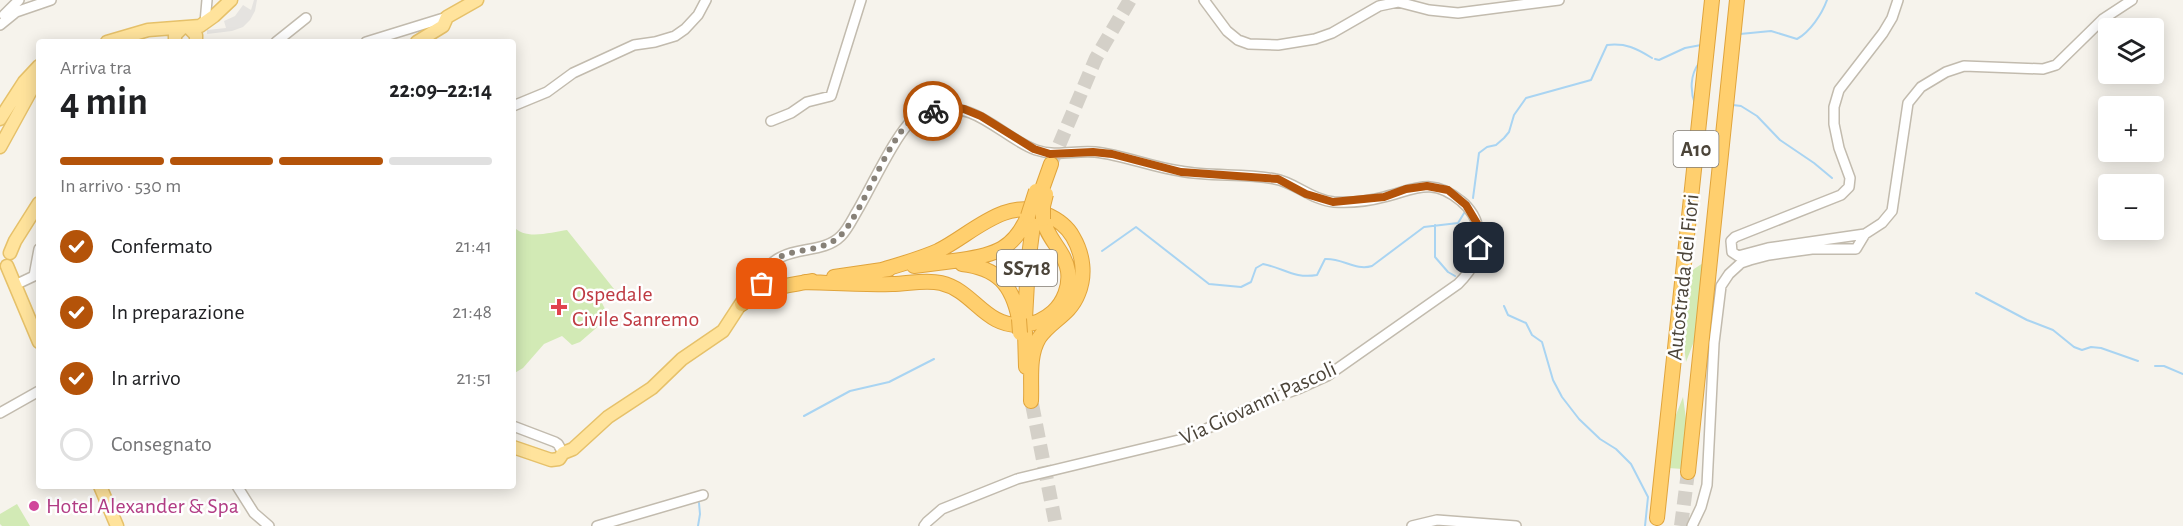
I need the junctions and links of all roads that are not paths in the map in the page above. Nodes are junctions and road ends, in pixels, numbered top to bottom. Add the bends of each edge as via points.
1 (19, 0) edge
2 (51, 0) edge
3 (208, 0) edge
4 (231, 0) edge
5 (477, 0) edge
6 (706, 0) edge
7 (861, 0) edge
8 (1204, 0) edge
9 (1559, 0) edge
10 (1712, 0) edge
11 (1737, 0) edge
12 (1898, 0) edge
13 (2132, 0) edge
14 (219, 12) junction
15 (447, 17) junction
16 (306, 18) dead end
17 (0, 19) edge
18 (205, 23) junction
19 (0, 25) edge
20 (191, 34) edge
21 (117, 39) edge
22 (175, 39) edge
23 (280, 39) edge
24 (376, 39) edge
25 (422, 39) edge
26 (36, 69) edge
27 (36, 81) edge
28 (516, 105) edge
29 (0, 119) edge
30 (771, 121) dead end
31 (0, 147) edge
32 (1049, 169) tunnel mouth
33 (36, 207) edge
34 (1035, 217) junction
35 (1865, 234) junction
36 (4, 259) edge
37 (36, 265) edge
38 (924, 265) junction
39 (768, 267) junction
40 (882, 270) junction
41 (756, 282) junction
42 (805, 282) junction
43 (15, 285) junction
44 (774, 288) junction
45 (742, 304) junction
46 (1022, 326) junction
47 (36, 335) edge
48 (36, 393) edge
49 (0, 413) edge
50 (516, 427) edge
51 (516, 448) edge
52 (564, 453) junction
53 (1688, 472) tunnel mouth
54 (101, 489) edge
55 (239, 489) edge
56 (703, 495) dead end
57 (1657, 518) dead end
58 (117, 526) edge
59 (269, 526) edge
60 (597, 526) edge
61 (924, 526) edge
62 (1412, 526) edge
63 (1516, 526) edge
64 (1692, 526) edge

1 - 17 street
2 - 19 street via 16,12
3 - 14 street
3 - 18 street
4 - 14 main road
5 - 15 main road
6 - 28 street via 698,15 675,36 634,45
7 - 30 street via 831,96 807,102
8 - 9 street via 1238,40 1278,45 1332,33 1379,6 1398,2 1458,13
10 - 57 highway, Autostrada dei Fiori / A10
11 - 53 highway, Autostrada dei Fiori / A10
12 - 35 street via 1883,33 1839,90 1834,107 1834,124 1850,178 1849,188 1743,234 1730,246 1738,256
13 - 35 street via 2103,19 2056,65 2043,69 1964,66 1921,87 1908,103 1892,211 1882,224
14 - 18 main road
15 - 24 street
15 - 25 main road via 443,26
16 - 23 street
18 - 20 main road
20 - 21 main road via 148,30
20 - 22 main road via 175,35
26 - 29 main road
27 - 31 main road
32 - 34 highway, SS718
33 - 36 main road
34 - 38 highway via 1013,241 995,253
34 - 42 highway via 1064,255 1068,283 1055,311 1032,324 1011,325 993,319 962,292 943,283
34 - 46 highway, SS718
35 - 64 street via 1856,249 1812,249 1741,263 1721,286 1707,485
36 - 43 main road
37 - 43 street via 34,276
38 - 40 highway
38 - 46 highway via 959,263 990,271 1008,287
39 - 41 street, Via Giovanni Pascoli
39 - 44 highway via 767,280
39 - 61 street, Via Giovanni Pascoli via 781,257 825,246 841,236 909,123 947,107 981,116 1050,154 1112,154 1181,172 1278,179 1306,194 1333,202 1384,197 1427,186 1448,190 1466,205 1478,225 1479,248 1472,270 1458,284 1327,376 1187,438 1057,468 993,488 942,509
40 - 42 highway
40 - 46 highway, SS718 via 938,250 1013,210 1033,209 1048,215 1065,225 1076,242 1083,270 1075,301 1035,347 1032,403
41 - 44 highway
41 - 45 main road, Via Giovanni Pascoli
42 - 44 highway
43 - 47 main road
44 - 45 highway
45 - 52 main road, Via Giovanni Pascoli via 723,331
48 - 49 street
50 - 52 street via 555,442
51 - 52 main road via 551,460
54 - 58 main road
55 - 59 street via 254,513
56 - 60 street
62 - 63 street via 1437,520

